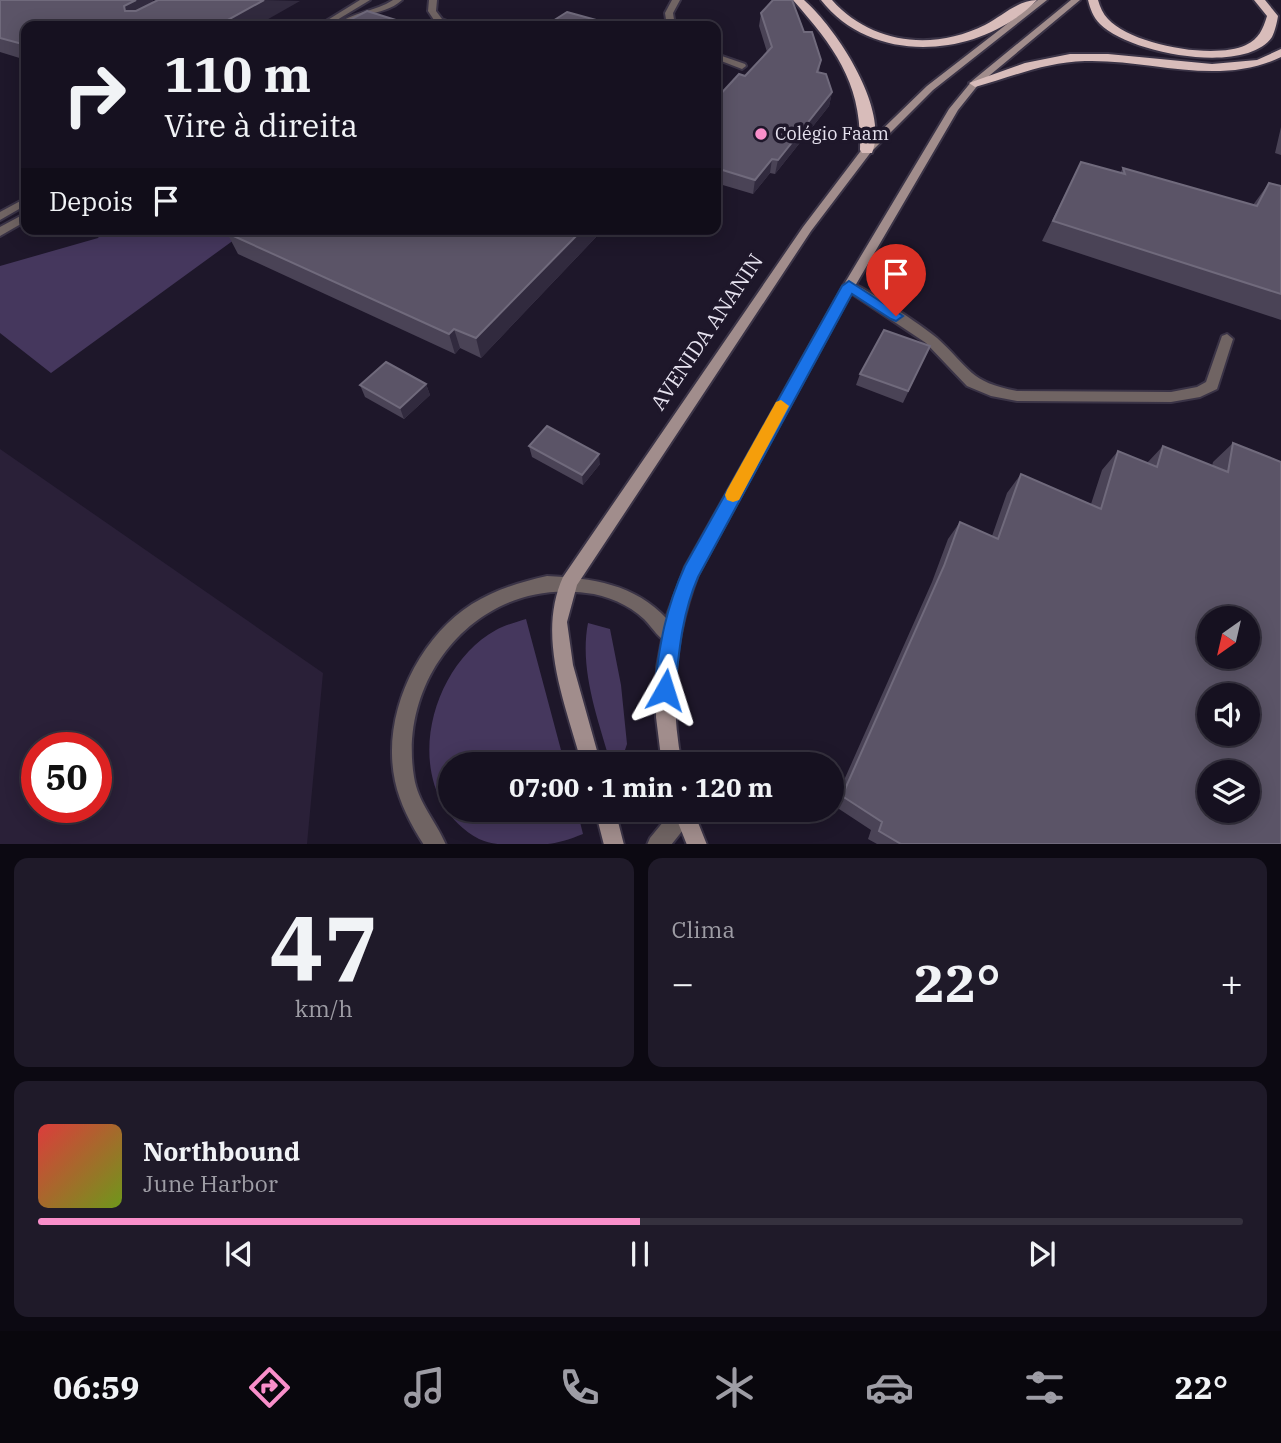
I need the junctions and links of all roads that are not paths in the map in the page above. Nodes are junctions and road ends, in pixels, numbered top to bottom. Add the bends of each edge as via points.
1 (366, 0) edge
2 (398, 0) edge
3 (433, 0) edge
4 (676, 0) edge
5 (798, 0) edge
6 (826, 0) edge
7 (1032, 0) edge
8 (1043, 0) edge
9 (1076, 0) edge
10 (1093, 0) edge
11 (1259, 0) edge
12 (348, 11) junction
13 (360, 14) junction
14 (331, 21) edge
15 (348, 21) edge
16 (439, 21) edge
17 (670, 21) edge
18 (1281, 53) edge
19 (721, 58) edge
20 (742, 66) dead end
21 (975, 83) junction
22 (867, 150) junction
23 (21, 204) edge
24 (0, 216) edge
25 (21, 219) edge
26 (0, 232) edge
27 (849, 286) junction
28 (1227, 339) dead end
29 (569, 582) junction
30 (671, 636) junction
31 (588, 752) edge
32 (669, 752) edge
33 (608, 822) edge
34 (676, 822) edge
35 (688, 822) edge
36 (435, 844) edge
37 (614, 844) edge
38 (658, 844) edge
39 (697, 844) edge

1 - 12 street
2 - 13 street
3 - 16 street via 432,11
4 - 17 street via 668,13
5 - 22 highway via 852,72 866,111
6 - 7 highway via 856,27 916,43 956,41 979,33
8 - 22 main road, AVENIDA ANANIN via 930,88
9 - 21 main road
10 - 11 highway via 1105,23 1133,40 1176,51 1218,54 1240,52 1263,42 1273,16
12 - 13 street
12 - 14 street
13 - 15 street
18 - 21 highway via 1254,65 1226,68 1110,57 1047,59
19 - 20 street
21 - 27 main road via 954,109
22 - 29 main road, AVENIDA ANANIN via 807,229
23 - 24 street
25 - 26 street
27 - 28 street via 931,340 972,382 1017,396 1171,397 1200,392 1212,385
27 - 30 main road via 691,572
29 - 30 street via 608,590 644,608
29 - 31 main road, AVENIDA ANANIN via 559,622 564,665
29 - 36 street via 531,585 495,598 462,620 433,651 414,689 403,731 404,776 418,819
30 - 32 main road via 665,690
33 - 37 main road
34 - 38 street
35 - 39 main road

